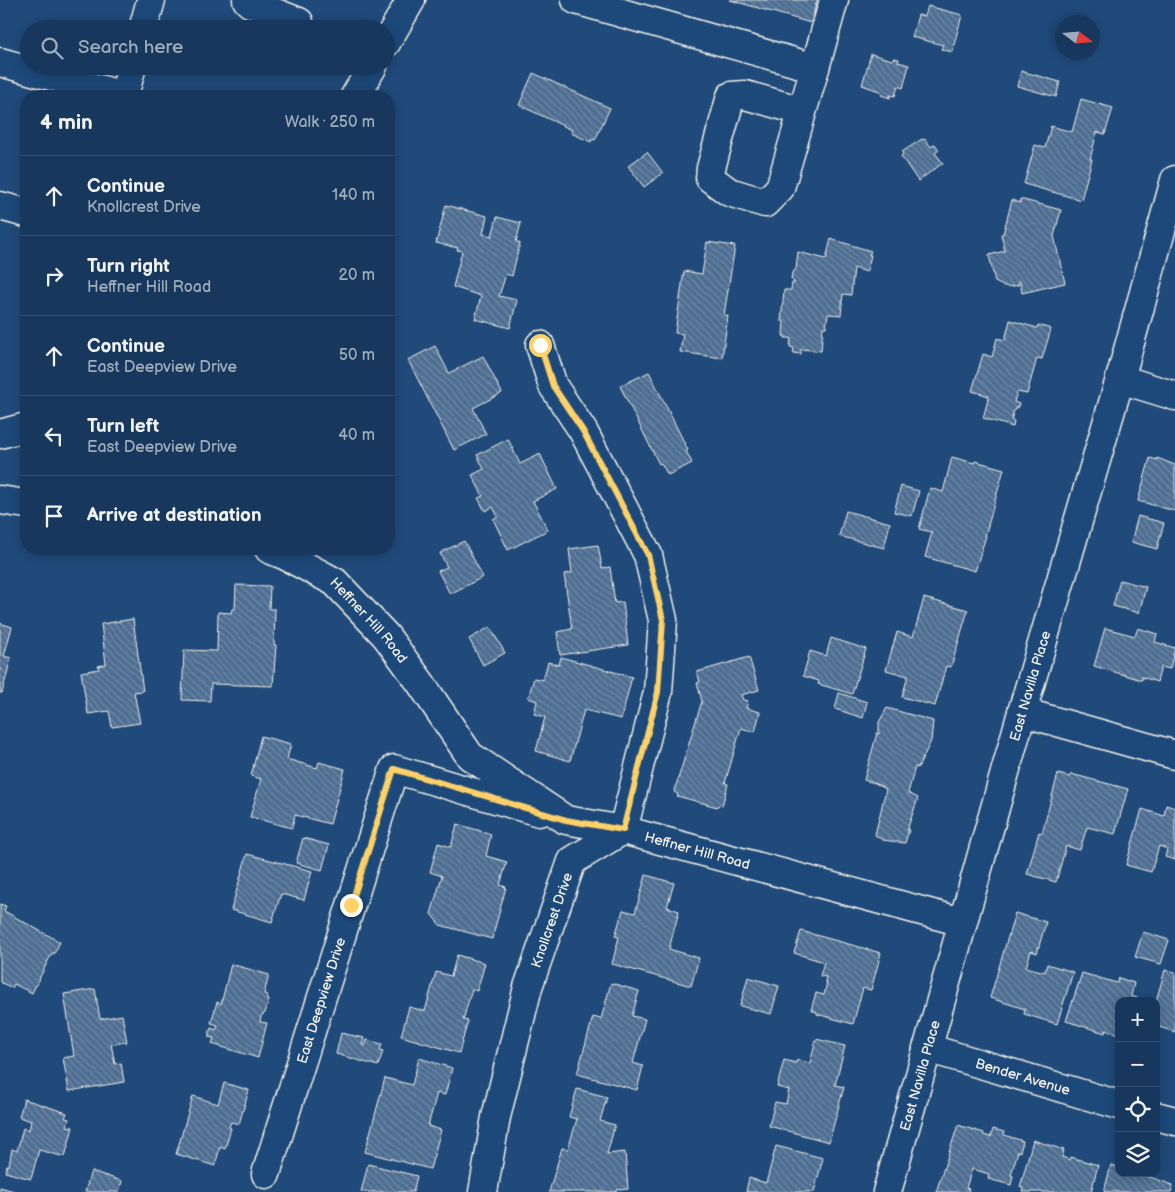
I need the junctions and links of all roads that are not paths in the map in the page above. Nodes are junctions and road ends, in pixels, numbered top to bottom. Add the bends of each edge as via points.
1 (151, 0) edge
2 (247, 0) edge
3 (411, 0) edge
4 (576, 0) edge
5 (834, 0) edge
6 (145, 20) edge
7 (294, 20) edge
8 (395, 28) edge
9 (0, 62) edge
10 (20, 67) edge
11 (815, 68) junction
12 (47, 75) edge
13 (130, 75) edge
14 (368, 75) edge
15 (102, 90) edge
16 (126, 90) edge
17 (359, 90) edge
18 (802, 111) dead end
19 (1175, 180) edge
20 (0, 206) edge
21 (20, 211) edge
22 (540, 345) dead end
23 (1120, 380) junction
24 (1175, 396) edge
25 (20, 429) edge
26 (0, 434) edge
27 (0, 500) edge
28 (20, 503) edge
29 (284, 555) edge
30 (1022, 712) junction
31 (1175, 755) edge
32 (566, 820) junction
33 (623, 830) junction
34 (962, 922) junction
35 (927, 1048) junction
36 (1115, 1104) edge
37 (1160, 1117) edge
38 (1175, 1121) edge
39 (266, 1174) dead end
40 (483, 1192) edge
41 (887, 1192) edge

1 - 6 street
2 - 7 street
3 - 8 street
4 - 11 street
5 - 11 street
9 - 10 street
11 - 18 street
12 - 15 street
13 - 16 street
14 - 17 street
19 - 23 street, East Navilla Place
20 - 21 street
22 - 33 street via 553,386 583,431 648,555 663,620 658,692
23 - 24 street
23 - 30 street, East Navilla Place
25 - 26 street
27 - 28 street
29 - 32 street, Heffner Hill Road via 335,582 386,636 470,756
30 - 31 street
30 - 34 street, East Navilla Place
32 - 33 street, Heffner Hill Road
32 - 39 street, East Deepview Drive via 394,769
33 - 34 street, Heffner Hill Road
33 - 40 street, Knollcrest Drive via 572,861 528,987 496,1117
34 - 35 street, East Navilla Place
35 - 36 street, Bender Avenue
35 - 41 street, East Navilla Place
37 - 38 street

